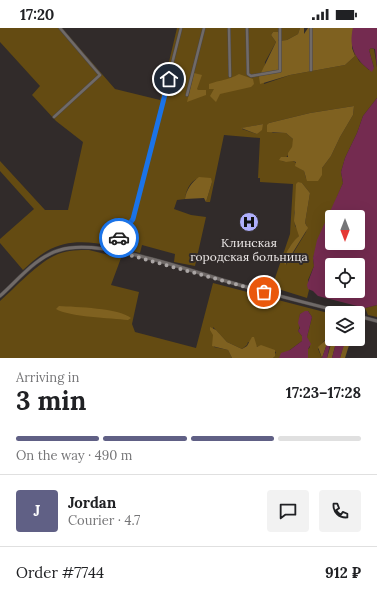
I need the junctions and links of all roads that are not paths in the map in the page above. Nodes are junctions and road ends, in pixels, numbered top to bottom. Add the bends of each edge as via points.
1 (60, 28) edge
2 (181, 28) edge
3 (204, 28) edge
4 (229, 28) edge
5 (247, 28) edge
6 (280, 28) edge
7 (311, 28) edge
8 (311, 70) dead end
9 (230, 76) dead end
10 (187, 95) dead end
11 (54, 116) dead end
12 (111, 250) junction
13 (0, 296) edge
14 (325, 307) edge
15 (365, 318) edge
16 (377, 321) edge

1 - 11 street via 100,75
2 - 12 street via 133,219
3 - 10 street
4 - 9 street
5 - 6 street via 248,74 251,76 280,71
7 - 8 street
12 - 13 street via 79,246 59,250 36,264
12 - 14 street
15 - 16 street

